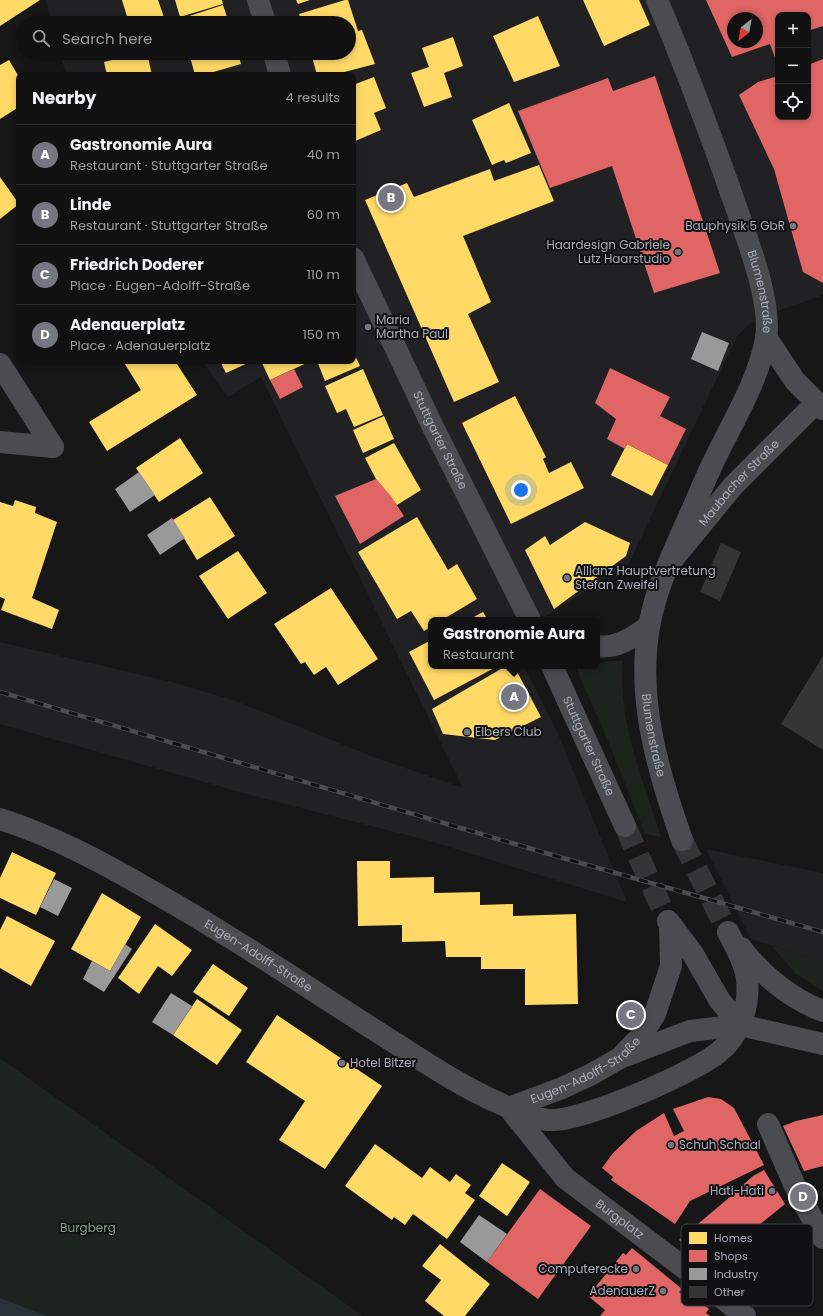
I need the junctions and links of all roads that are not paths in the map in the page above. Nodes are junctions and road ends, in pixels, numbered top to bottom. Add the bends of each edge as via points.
1 (258, 0) edge
2 (657, 0) edge
3 (263, 16) edge
4 (276, 60) edge
5 (279, 72) edge
6 (356, 264) edge
7 (766, 337) junction
8 (0, 364) edge
9 (820, 406) edge
10 (0, 442) edge
11 (667, 567) junction
12 (528, 617) edge
13 (649, 626) junction
14 (600, 646) edge
15 (553, 669) edge
16 (0, 819) edge
17 (625, 826) tunnel mouth
18 (682, 840) tunnel mouth
19 (823, 1011) edge
20 (740, 1025) junction
21 (823, 1044) edge
22 (620, 1058) junction
23 (509, 1108) junction
24 (768, 1124) dead end
25 (823, 1238) edge
26 (681, 1266) edge
27 (732, 1306) edge
28 (745, 1316) edge

1 - 3 street
2 - 7 street, Blumenstraße via 673,36 747,239 764,299
4 - 5 street
6 - 12 street, Stuttgarter Straße via 432,425
7 - 9 street, Maubacher Straße via 795,381
7 - 11 street, Blumenstraße via 754,377 711,466
8 - 10 street via 53,447
9 - 11 street, Maubacher Straße via 733,486
11 - 13 street, Blumenstraße
13 - 14 street via 626,641
13 - 18 street, Blumenstraße via 646,694 650,723 663,788
15 - 17 street, Stuttgarter Straße
16 - 23 street, Eugen-Adolff-Straße via 55,839 140,884 254,952 471,1091
19 - 20 street via 788,992 764,974 728,932 747,979 747,996
20 - 21 street
20 - 22 street via 690,1031
20 - 22 street, Eugen-Adolff-Straße via 720,1001 682,938 667,920 671,966 655,1014
20 - 23 street, Eugen-Adolff-Straße via 729,1044 694,1068 595,1111 552,1120 532,1117
22 - 23 street, Eugen-Adolff-Straße via 562,1088
23 - 26 street, Burgplatz via 565,1178
24 - 25 street via 798,1193
27 - 28 street, Burgplatz

